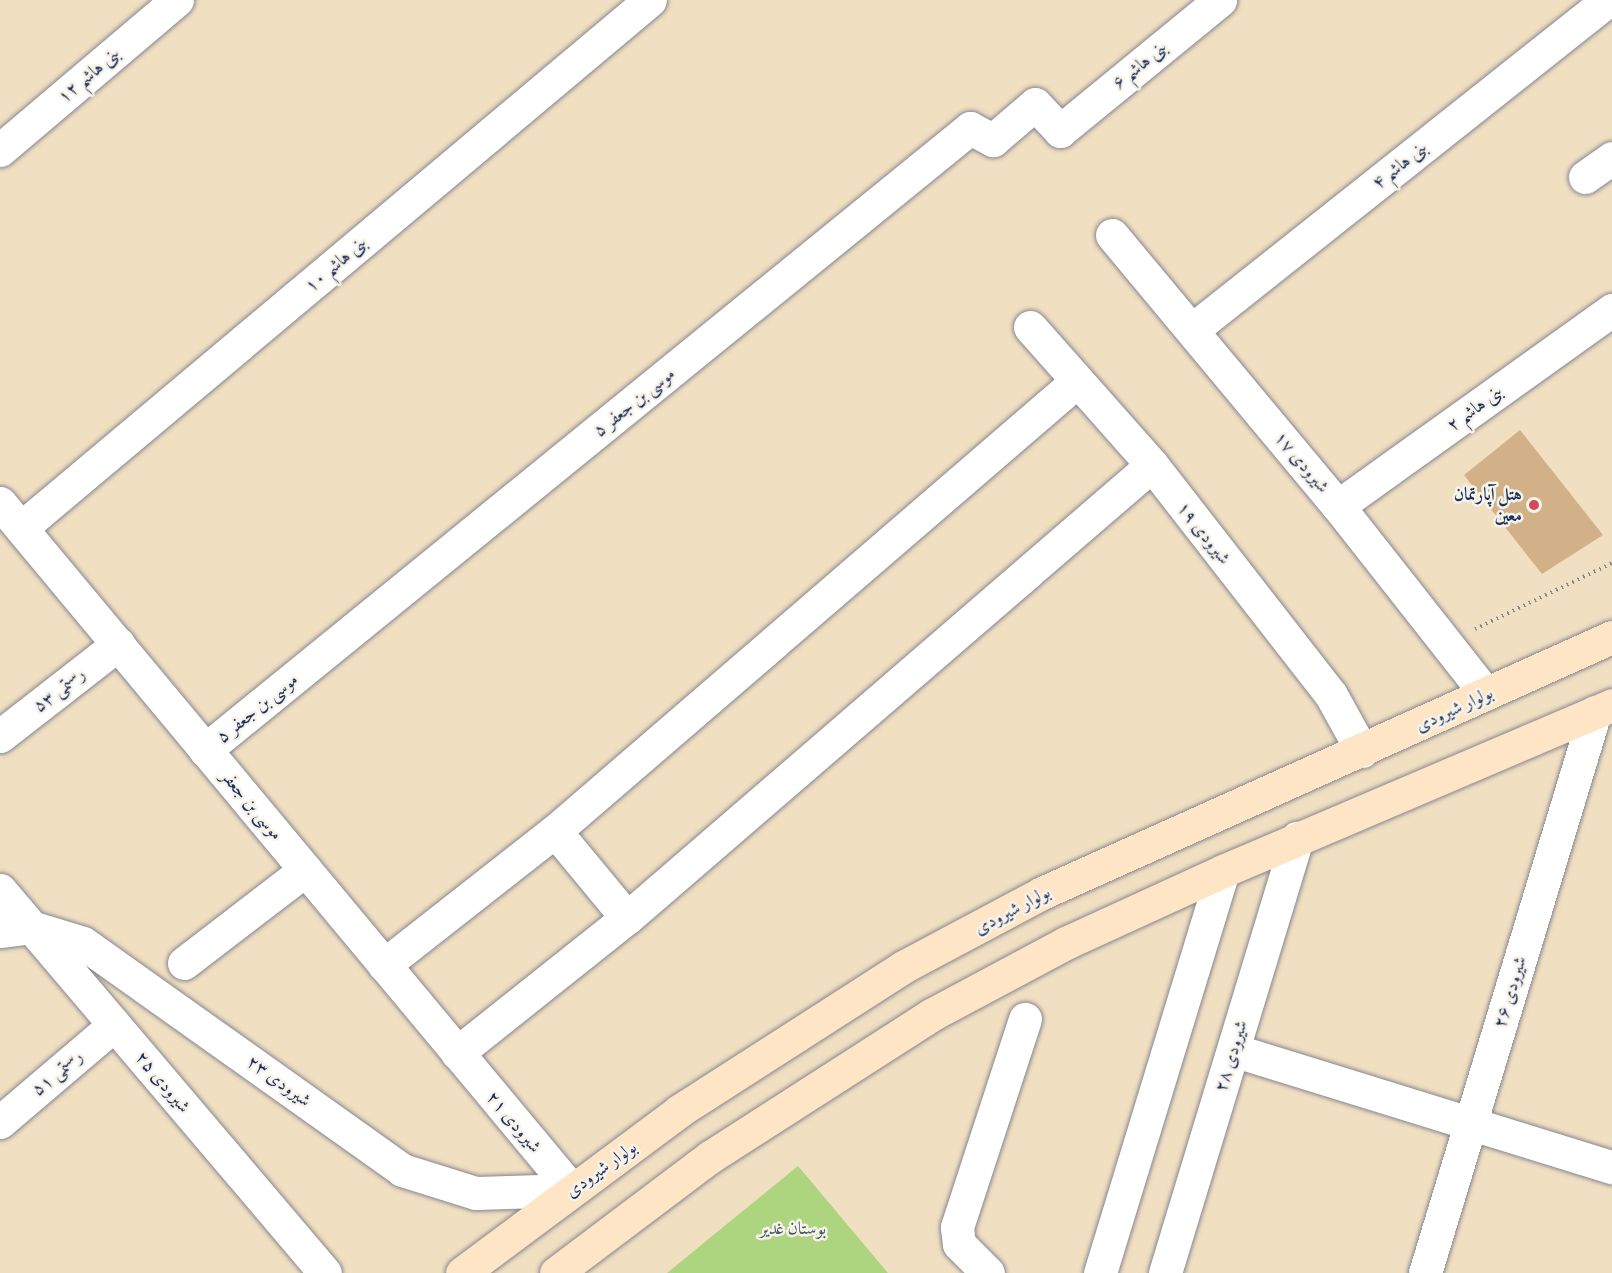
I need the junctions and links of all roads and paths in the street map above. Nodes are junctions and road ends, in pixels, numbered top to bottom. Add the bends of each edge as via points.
1 (177, 0) edge
2 (650, 0) edge
3 (1220, 0) edge
4 (1608, 0) edge
5 (1060, 131) joint
6 (0, 150) edge
7 (1612, 158) edge
8 (1586, 177) dead end
9 (1112, 235) dead end
10 (1612, 310) edge
11 (1030, 327) dead end
12 (1192, 330) junction
13 (1077, 381) junction
14 (1152, 465) junction
15 (0, 503) edge
16 (1338, 506) junction
17 (21, 528) junction
18 (1612, 563) edge
19 (1612, 637) edge
20 (1446, 643) junction
21 (118, 644) junction
22 (1486, 694) junction
23 (1604, 708) edge
24 (0, 736) edge
25 (205, 750) junction
26 (1362, 751) junction
27 (555, 831) junction
28 (1297, 838) junction
29 (305, 870) junction
30 (1223, 871) junction
31 (0, 890) edge
32 (627, 918) junction
33 (16, 929) edge
34 (184, 963) dead end
35 (384, 965) junction
36 (1025, 1019) dead end
37 (114, 1025) junction
38 (1233, 1050) junction
39 (457, 1053) junction
40 (0, 1122) edge
41 (1471, 1123) junction
42 (1612, 1167) edge
43 (572, 1190) junction
44 (325, 1273) edge
45 (462, 1273) edge
46 (556, 1273) edge
47 (988, 1273) edge
48 (1100, 1273) edge
49 (1165, 1273) edge
50 (1425, 1273) edge

1 - 6 street, بنی هاشم ۱۲
2 - 17 street, بنی هاشم ۱۰
3 - 5 street, بنی هاشم ۶
4 - 12 street, بنی هاشم ۴
5 - 25 street, موسی بن جعفر ۵ via 1035,104 993,140 970,128
7 - 8 street
9 - 12 street, شیرودی ۱۷
10 - 16 street, بنی هاشم ۲
11 - 13 street, شیرودی ۱۹
12 - 16 street, شیرودی ۱۷
13 - 14 street, شیرودی ۱۹
13 - 27 street
14 - 26 street, شیرودی ۱۹ via 1331,696
14 - 32 street
15 - 17 street, موسی بن جعفر
16 - 20 street, شیرودی ۱۷
17 - 21 street, موسی بن جعفر
18 - 20 path
19 - 22 main road, بولوار شیرودی
20 - 22 street, شیرودی ۱۷
21 - 24 street, رستمی ۵۳
21 - 25 street, موسی بن جعفر
22 - 26 main road, بولوار شیرودی
23 - 28 main road
23 - 41 street, شیرودی ۲۶
25 - 29 street, موسی بن جعفر
26 - 43 main road, بولوار شیرودی via 1063,884 903,967 679,1111
27 - 32 street
27 - 35 street
28 - 30 main road
28 - 38 street, شیرودی ۲۸
29 - 34 street
29 - 35 street, موسی بن جعفر
30 - 46 main road via 1066,943 931,1016 710,1157
30 - 48 street
31 - 33 street, شیرودی ۲۵
32 - 39 street
33 - 37 street, شیرودی ۲۵
33 - 43 street, شیرودی ۲۳ via 83,943 402,1170 476,1193
35 - 39 street, موسی بن جعفر
36 - 47 street via 957,1227 959,1244
37 - 40 street, رستمی ۵۱
37 - 44 street, شیرودی ۲۵
38 - 41 street
38 - 49 street, شیرودی ۲۸
39 - 43 street, شیرودی ۲۱
41 - 42 street
41 - 50 street, شیرودی ۲۶
43 - 45 main road, بولوار شیرودی

